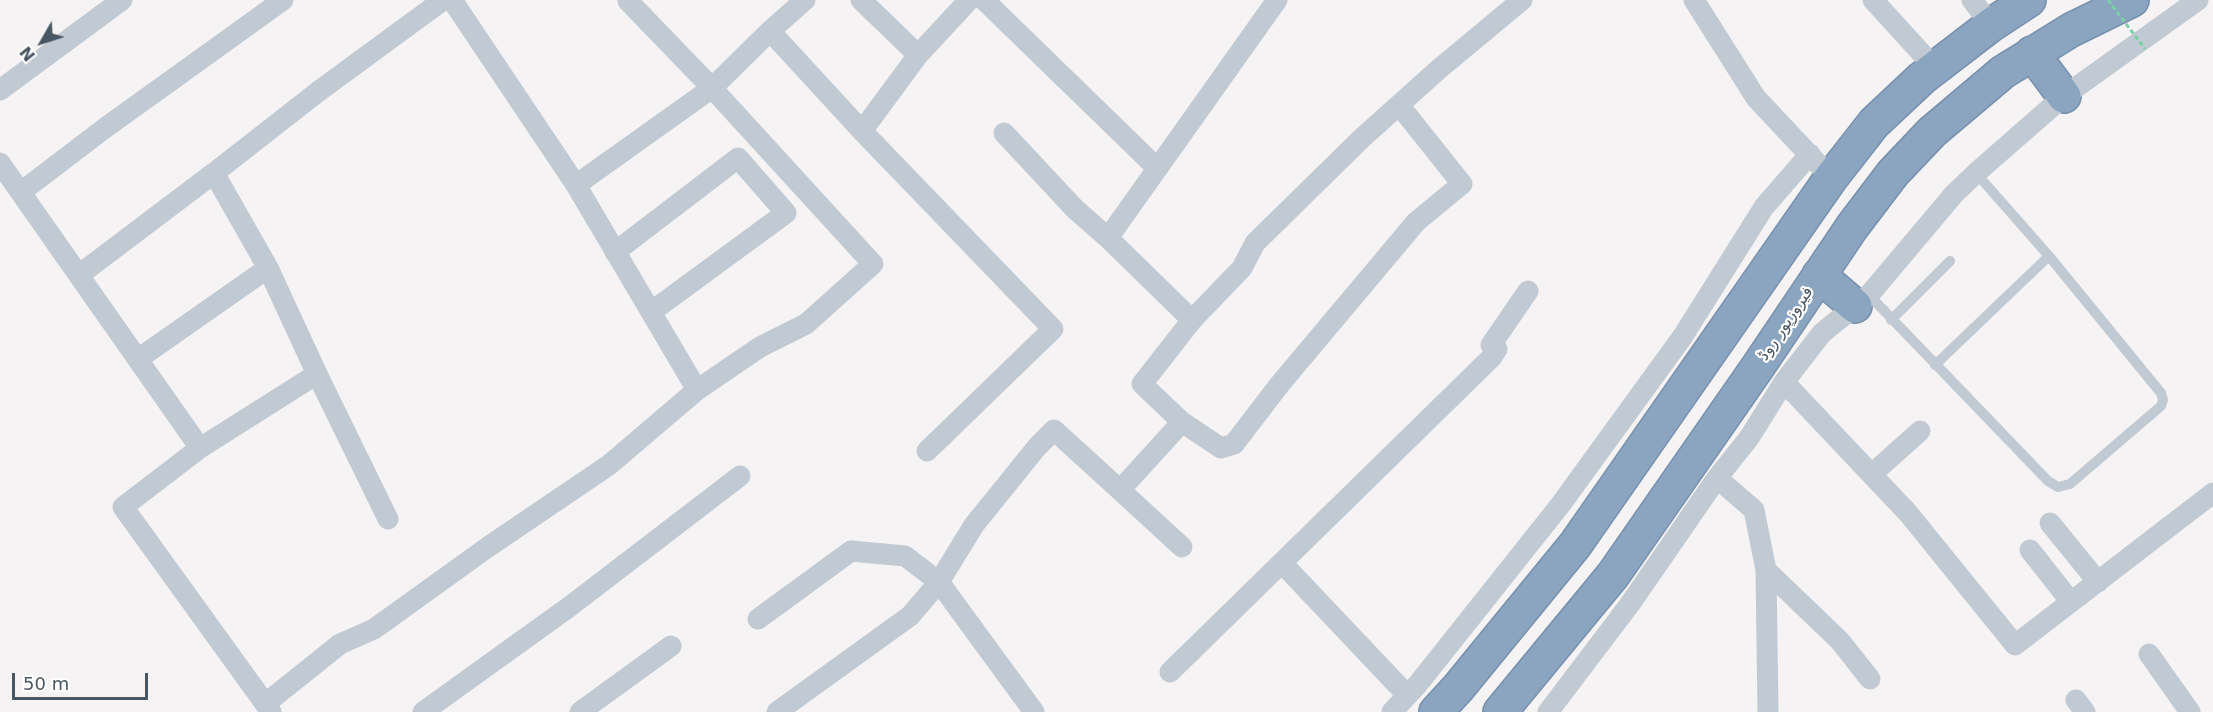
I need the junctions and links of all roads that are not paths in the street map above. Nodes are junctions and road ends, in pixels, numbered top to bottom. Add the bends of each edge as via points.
1 (122, 0) edge
2 (283, 0) edge
3 (443, 0) edge
4 (452, 0) edge
5 (805, 0) edge
6 (861, 0) edge
7 (969, 0) edge
8 (984, 0) edge
9 (1277, 0) edge
10 (1522, 0) edge
11 (1694, 0) edge
12 (1873, 0) edge
13 (1972, 0) edge
14 (2029, 0) edge
15 (2132, 0) edge
16 (2198, 0) edge
17 (628, 1) edge
18 (1991, 26) junction
19 (770, 31) junction
20 (2032, 53) junction
21 (918, 55) junction
22 (1935, 68) junction
23 (712, 88) junction
24 (0, 90) edge
25 (2064, 96) junction
26 (1399, 105) junction
27 (862, 131) junction
28 (1004, 133) dead end
29 (0, 163) edge
30 (1820, 166) junction
31 (1157, 168) junction
32 (214, 173) junction
33 (1976, 173) junction
34 (576, 185) junction
35 (21, 192) junction
36 (1108, 237) junction
37 (615, 252) junction
38 (2049, 256) junction
39 (1950, 261) dead end
40 (268, 268) junction
41 (79, 275) junction
42 (1819, 275) junction
43 (1528, 291) dead end
44 (1862, 301) junction
45 (651, 312) junction
46 (1192, 320) junction
47 (1892, 320) junction
48 (138, 359) junction
49 (1935, 365) junction
50 (317, 374) junction
51 (1784, 382) junction
52 (697, 390) junction
53 (1182, 422) junction
54 (1920, 431) dead end
55 (201, 448) junction
56 (927, 451) dead end
57 (1872, 474) junction
58 (740, 476) dead end
59 (1717, 478) junction
60 (1120, 490) junction
61 (2213, 493) edge
62 (388, 519) dead end
63 (2050, 523) dead end
64 (1575, 545) junction
65 (1182, 547) dead end
66 (2030, 550) dead end
67 (1282, 563) junction
68 (1766, 570) junction
69 (1613, 575) junction
70 (939, 582) junction
71 (2098, 582) junction
72 (2071, 603) junction
73 (758, 619) dead end
74 (671, 646) dead end
75 (2149, 654) dead end
76 (1170, 672) dead end
77 (1870, 679) dead end
78 (1407, 695) junction
79 (268, 708) edge
80 (423, 712) edge
81 (580, 712) edge
82 (777, 712) edge
83 (1034, 712) edge
84 (1392, 712) edge
85 (1436, 712) edge
86 (1500, 712) edge
87 (1548, 712) edge
88 (1768, 712) edge
89 (2190, 712) edge

1 - 24 street
2 - 35 street
3 - 32 street
4 - 34 street
5 - 19 street
6 - 21 street
7 - 21 street
8 - 31 street
9 - 31 street
10 - 26 street
11 - 30 street via 1756,98
12 - 22 street
13 - 18 street
14 - 18 highway
15 - 20 highway, فیروزپور روڈ
16 - 25 street
17 - 23 street
18 - 22 highway
19 - 23 street
19 - 27 street
20 - 25 highway
20 - 42 highway, فیروزپور روڈ via 2003,72 1893,173
21 - 27 street
22 - 30 highway
23 - 34 street
23 - 52 street via 873,264 806,324 760,347
25 - 33 street
26 - 46 street via 1255,243 1242,268
26 - 53 street via 1462,184 1416,222 1234,444 1221,448
27 - 56 street via 1053,329
28 - 36 street
29 - 35 street
30 - 64 highway
30 - 78 street via 1764,207 1683,336 1562,504
31 - 36 street
32 - 40 street
32 - 41 street
33 - 38 lane
33 - 44 street
34 - 37 street
35 - 41 street
36 - 46 street
37 - 45 street
37 - 45 street via 738,158 786,213
38 - 49 lane
38 - 49 lane via 2161,393 2161,406 2070,484 2058,487
39 - 47 lane
40 - 48 street
40 - 50 street
41 - 48 street
42 - 44 highway
42 - 69 highway, فیروزپور روڈ
43 - 67 street via 1491,345 1497,349 1492,357
44 - 47 lane
44 - 51 street via 1822,333
45 - 52 street
46 - 53 street via 1142,384
47 - 49 lane
48 - 55 street
50 - 55 street
50 - 62 street
51 - 57 street
51 - 59 street via 1749,438
52 - 79 street via 609,465 374,629 340,644
53 - 60 street
54 - 57 street
55 - 79 street via 123,507
57 - 72 street via 2015,645
58 - 80 street
59 - 68 street via 1754,510
59 - 87 street via 1630,604
60 - 65 street
60 - 70 street via 1054,430 974,525
61 - 71 street
63 - 71 street
64 - 69 highway
64 - 85 highway
66 - 72 street
67 - 76 street
67 - 78 street
68 - 77 street via 1840,641
68 - 88 street
69 - 86 highway, فیروزپور روڈ
70 - 73 street via 904,556 851,551
70 - 82 street via 910,616
70 - 83 street
71 - 72 street
74 - 81 street
75 - 89 street
78 - 84 street

